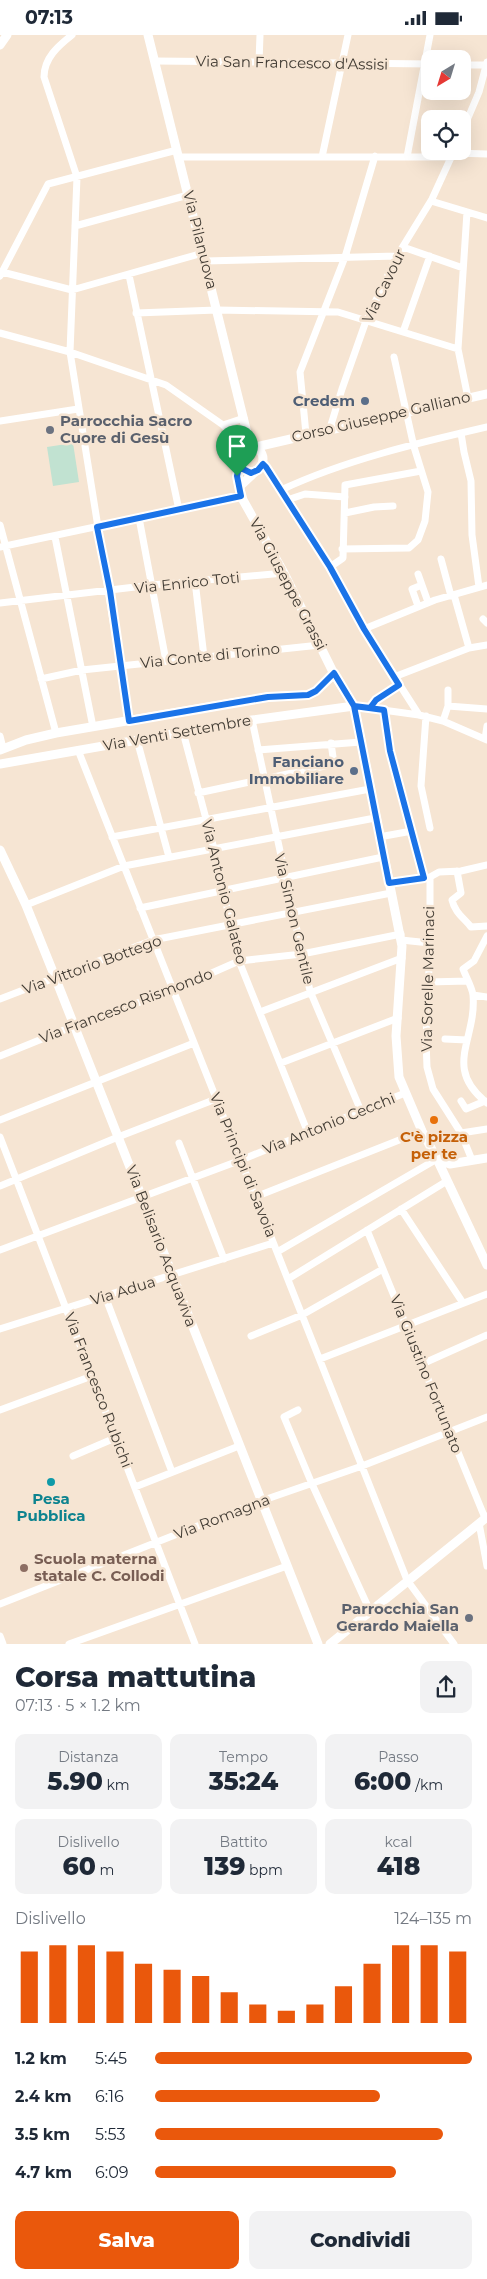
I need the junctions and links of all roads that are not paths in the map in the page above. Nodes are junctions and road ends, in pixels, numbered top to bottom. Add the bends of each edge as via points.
1 (6, 35) edge
2 (72, 35) edge
3 (148, 35) edge
4 (260, 35) edge
5 (348, 35) edge
6 (430, 35) edge
7 (0, 45) edge
8 (428, 50) edge
9 (155, 61) junction
10 (260, 62) junction
11 (342, 64) junction
12 (421, 64) edge
13 (471, 65) edge
14 (487, 65) edge
15 (487, 91) edge
16 (421, 92) edge
17 (479, 92) junction
18 (471, 111) edge
19 (178, 153) junction
20 (471, 154) edge
21 (487, 154) edge
22 (421, 156) edge
23 (322, 157) junction
24 (375, 157) junction
25 (407, 157) junction
26 (450, 160) edge
27 (77, 177) junction
28 (188, 195) junction
29 (431, 201) junction
30 (467, 212) junction
31 (487, 218) edge
32 (75, 225) junction
33 (404, 247) junction
34 (397, 256) junction
35 (204, 257) junction
36 (345, 257) junction
37 (430, 257) junction
38 (462, 268) junction
39 (1, 274) edge
40 (129, 275) junction
41 (72, 290) junction
42 (217, 310) junction
43 (325, 311) junction
44 (136, 313) junction
45 (366, 321) junction
46 (403, 332) junction
47 (0, 333) edge
48 (458, 349) junction
49 (70, 352) junction
50 (394, 357) dead end
51 (150, 377) junction
52 (487, 394) edge
53 (468, 398) junction
54 (78, 409) junction
55 (406, 412) junction
56 (244, 418) junction
57 (0, 421) edge
58 (223, 425) junction
59 (487, 427) edge
60 (330, 428) junction
61 (461, 433) junction
62 (306, 434) junction
63 (276, 442) junction
64 (253, 446) junction
65 (414, 447) junction
66 (237, 454) junction
67 (264, 463) junction
68 (239, 467) junction
69 (255, 471) junction
70 (421, 471) junction
71 (281, 490) junction
72 (240, 492) junction
73 (345, 497) junction
74 (286, 500) junction
75 (393, 506) dead end
76 (179, 510) junction
77 (345, 513) junction
78 (139, 518) junction
79 (0, 525) edge
80 (97, 527) junction
81 (56, 537) junction
82 (2, 547) edge
83 (342, 549) junction
84 (441, 559) dead end
85 (330, 567) junction
86 (284, 573) junction
87 (418, 574) dead end
88 (195, 581) junction
89 (152, 585) junction
90 (422, 585) junction
91 (487, 585) edge
92 (479, 587) junction
93 (110, 591) junction
94 (453, 595) junction
95 (67, 596) junction
96 (20, 601) junction
97 (428, 602) junction
98 (0, 603) edge
99 (418, 606) junction
100 (364, 629) junction
101 (320, 645) junction
102 (487, 645) edge
103 (469, 648) junction
104 (204, 657) junction
105 (166, 661) junction
106 (120, 666) junction
107 (82, 670) junction
108 (334, 673) junction
109 (394, 677) junction
110 (41, 679) junction
111 (399, 685) junction
112 (448, 690) dead end
113 (354, 706) junction
114 (448, 707) junction
115 (370, 708) junction
116 (487, 709) edge
117 (384, 710) junction
118 (422, 715) junction
119 (252, 720) junction
120 (129, 721) junction
121 (443, 721) junction
122 (487, 726) edge
123 (93, 727) junction
124 (183, 732) junction
125 (56, 733) junction
126 (0, 736) edge
127 (136, 740) junction
128 (486, 740) edge
129 (361, 742) junction
130 (331, 743) junction
131 (2, 749) edge
132 (78, 750) junction
133 (258, 750) junction
134 (0, 764) edge
135 (264, 778) junction
136 (370, 789) junction
137 (198, 793) junction
138 (270, 808) junction
139 (375, 818) junction
140 (206, 820) junction
141 (161, 828) junction
142 (430, 828) dead end
143 (412, 831) junction
144 (112, 837) junction
145 (276, 837) junction
146 (379, 837) junction
147 (214, 849) junction
148 (0, 850) edge
149 (169, 857) junction
150 (383, 857) junction
151 (487, 865) edge
152 (124, 866) junction
153 (457, 871) junction
154 (285, 877) junction
155 (427, 877) junction
156 (389, 883) junction
157 (224, 890) junction
158 (391, 893) junction
159 (26, 905) junction
160 (140, 908) junction
161 (292, 912) junction
162 (230, 924) junction
163 (487, 927) edge
164 (487, 936) edge
165 (401, 937) junction
166 (153, 940) junction
167 (430, 943) junction
168 (302, 954) junction
169 (402, 958) junction
170 (239, 961) junction
171 (55, 977) junction
172 (468, 981) junction
173 (428, 982) junction
174 (173, 990) junction
175 (311, 993) junction
176 (472, 995) junction
177 (487, 997) edge
178 (0, 999) edge
179 (260, 1012) junction
180 (398, 1018) junction
181 (74, 1025) junction
182 (445, 1039) dead end
183 (467, 1040) junction
184 (194, 1043) junction
185 (332, 1043) junction
186 (0, 1056) edge
187 (281, 1063) junction
188 (96, 1083) junction
189 (405, 1093) junction
190 (216, 1099) junction
191 (461, 1101) dead end
192 (486, 1102) edge
193 (361, 1111) junction
194 (0, 1120) edge
195 (487, 1129) edge
196 (422, 1131) junction
197 (308, 1133) junction
198 (461, 1133) junction
199 (0, 1137) edge
200 (118, 1137) junction
201 (179, 1143) dead end
202 (487, 1158) edge
203 (438, 1159) junction
204 (241, 1160) junction
205 (472, 1160) junction
206 (193, 1177) junction
207 (16, 1179) junction
208 (446, 1181) junction
209 (0, 1186) edge
210 (142, 1195) junction
211 (255, 1197) junction
212 (401, 1209) junction
213 (367, 1230) junction
214 (38, 1235) junction
215 (273, 1243) junction
216 (0, 1250) edge
217 (277, 1252) junction
218 (224, 1259) junction
219 (487, 1265) edge
220 (383, 1269) junction
221 (173, 1275) junction
222 (288, 1279) junction
223 (487, 1294) edge
224 (105, 1296) junction
225 (463, 1303) junction
226 (66, 1309) junction
227 (302, 1315) junction
228 (406, 1325) junction
229 (0, 1329) edge
230 (487, 1335) edge
231 (251, 1336) dead end
232 (320, 1359) junction
233 (422, 1365) junction
234 (92, 1376) junction
235 (0, 1410) edge
236 (298, 1410) dead end
237 (487, 1417) edge
238 (450, 1432) junction
239 (115, 1438) junction
240 (239, 1446) junction
241 (73, 1456) dead end
242 (362, 1466) junction
243 (172, 1472) junction
244 (312, 1484) junction
245 (135, 1487) junction
246 (261, 1501) junction
247 (484, 1519) edge
248 (156, 1543) junction
249 (287, 1566) junction
250 (487, 1566) edge
251 (407, 1580) junction
252 (180, 1603) junction
253 (0, 1604) edge
254 (370, 1611) junction
255 (0, 1636) edge
256 (332, 1643) edge
257 (451, 1643) edge
258 (3, 1644) edge
259 (69, 1644) edge
260 (195, 1644) edge
261 (318, 1644) edge

1 - 7 street
2 - 27 street via 51,55 44,67 44,77
3 - 9 street, Via Pilanuova
4 - 10 street
5 - 11 street
6 - 8 street
9 - 10 street, Via San Francesco d'Assisi
9 - 19 street, Via Pilanuova
10 - 11 street, Via San Francesco d'Assisi
11 - 12 street, Via San Francesco d'Assisi
11 - 23 street
13 - 14 street
14 - 17 street
15 - 17 street
16 - 25 street
17 - 18 street
19 - 23 street
19 - 27 street
19 - 28 street, Via Pilanuova
20 - 21 street
22 - 25 street
23 - 24 street
24 - 25 street
24 - 36 street
26 - 29 street, Via Cavour
27 - 32 street
27 - 39 street via 46,186
28 - 32 street
28 - 35 street, Via Pilanuova
29 - 30 street
29 - 33 street, Via Cavour
30 - 31 street
30 - 38 street
32 - 41 street
33 - 34 street, Via Cavour
33 - 37 street
34 - 36 street
34 - 45 street, Via Cavour
35 - 36 street
35 - 40 street
35 - 42 street, Via Pilanuova
36 - 43 street
37 - 38 street
37 - 46 street
38 - 48 street
39 - 41 street
40 - 41 street
40 - 44 street
41 - 49 street
42 - 43 street
42 - 44 street
42 - 56 street, Via Pilanuova
43 - 45 street
43 - 62 street via 300,372
44 - 51 street
45 - 46 street
45 - 60 street, Via Cavour
46 - 48 street
47 - 49 street
48 - 53 street
49 - 51 street
49 - 54 street
50 - 55 street
51 - 58 street
51 - 76 street
52 - 53 street, Corso Giuseppe Galliano
53 - 55 street, Corso Giuseppe Galliano
54 - 57 street
54 - 80 street
55 - 60 street, Corso Giuseppe Galliano
55 - 65 street
56 - 58 street
56 - 64 street, Via Pilanuova
58 - 66 street
59 - 61 street
60 - 62 street, Corso Giuseppe Galliano
61 - 65 street
61 - 92 street via 471,481 472,535
62 - 63 street, Corso Giuseppe Galliano
63 - 64 street, Corso Giuseppe Galliano
63 - 67 street, Corso Giuseppe Galliano
64 - 66 street via 242,448
64 - 67 street via 261,451
65 - 70 street
65 - 71 street via 310,477
66 - 68 street
67 - 69 street
67 - 71 street
68 - 69 street via 246,472
68 - 72 street
69 - 72 street
70 - 73 street via 345,485
70 - 83 street via 428,492 425,521 418,540 409,548
71 - 74 street
72 - 76 street
72 - 86 street, Via Giuseppe Grassi
73 - 74 street via 305,494
73 - 77 street
74 - 85 street
75 - 77 street
76 - 78 street
77 - 83 street
78 - 80 street
78 - 89 street
79 - 82 street
80 - 81 street
80 - 93 street
81 - 82 street
81 - 95 street
82 - 96 street
83 - 85 street via 343,558
84 - 94 street
85 - 100 street
86 - 88 street, Via Enrico Toti
86 - 101 street, Via Giuseppe Grassi
87 - 90 street
88 - 89 street, Via Enrico Toti
88 - 104 street
89 - 93 street, Via Enrico Toti
89 - 105 street
90 - 97 street
90 - 99 street via 412,589
91 - 92 street
92 - 94 street
93 - 95 street, Via Enrico Toti
93 - 106 street
94 - 97 street
94 - 103 street
95 - 96 street, Via Enrico Toti
95 - 107 street
96 - 98 street, Via Enrico Toti
96 - 110 street
97 - 99 street
99 - 100 street
100 - 109 street
101 - 104 street, Via Conte di Torino
101 - 108 street, Via Giuseppe Grassi
102 - 103 street
103 - 109 street
104 - 105 street, Via Conte di Torino
105 - 106 street, Via Conte di Torino
106 - 107 street, Via Conte di Torino
106 - 120 street
107 - 110 street, Via Conte di Torino
107 - 123 street
108 - 113 street, Via Giuseppe Grassi
108 - 120 street, Via Venti Settembre via 308,695 268,697
109 - 111 street
110 - 125 street
111 - 115 street via 376,700
111 - 118 street
112 - 114 street
113 - 115 street
113 - 119 street, Via Venti Settembre
113 - 129 street
114 - 116 street
114 - 121 street
115 - 117 street
117 - 118 street
117 - 143 street, Via Sorelle Marinaci via 388,741
118 - 121 street
118 - 142 street via 421,786
119 - 124 street, Via Venti Settembre
119 - 133 street, Via Simon Gentile
120 - 123 street, Via Venti Settembre
121 - 128 street
122 - 128 street
123 - 125 street, Via Venti Settembre
124 - 127 street, Via Venti Settembre
124 - 137 street, Via Antonio Galateo
125 - 131 street, Via Venti Settembre
126 - 131 street
127 - 132 street, Via Venti Settembre
127 - 141 street
129 - 130 street
129 - 136 street
130 - 133 street
130 - 135 street via 334,764
132 - 134 street, Via Venti Settembre
132 - 144 street, Via Principi di Savoia
133 - 135 street, Via Simon Gentile
135 - 137 street
135 - 138 street, Via Simon Gentile
136 - 138 street
136 - 139 street
137 - 140 street, Via Antonio Galateo
138 - 140 street
138 - 145 street, Via Simon Gentile
139 - 145 street
139 - 146 street
140 - 141 street
140 - 147 street, Via Antonio Galateo
141 - 144 street
141 - 149 street
143 - 146 street
143 - 155 street, Via Sorelle Marinaci
144 - 152 street, Via Principi di Savoia
145 - 147 street
145 - 154 street, Via Simon Gentile
146 - 150 street
147 - 149 street
147 - 157 street, Via Antonio Galateo
148 - 159 street, Via Belisario Acquaviva
149 - 152 street
150 - 154 street
150 - 156 street
151 - 153 street
152 - 159 street
152 - 160 street, Via Principi di Savoia
153 - 155 street via 439,871
153 - 163 street via 461,893 452,900 453,906 472,927
154 - 157 street
154 - 161 street, Via Simon Gentile
155 - 156 street
155 - 167 street, Via Sorelle Marinaci
156 - 158 street
157 - 160 street
157 - 162 street, Via Antonio Galateo
158 - 161 street, Via Vittorio Bottego
158 - 165 street
159 - 171 street, Via Belisario Acquaviva
160 - 166 street, Via Principi di Savoia
161 - 162 street, Via Vittorio Bottego
161 - 168 street, Via Simon Gentile
162 - 166 street, Via Vittorio Bottego
162 - 170 street, Via Antonio Galateo
164 - 172 street via 474,961 464,969
165 - 167 street, Via Francesco Rismondo
165 - 168 street, Via Francesco Rismondo
165 - 169 street
166 - 171 street, Via Vittorio Bottego
166 - 174 street, Via Principi di Savoia
167 - 173 street, Via Sorelle Marinaci
168 - 170 street, Via Francesco Rismondo
168 - 175 street, Via Simon Gentile
169 - 175 street
169 - 180 street
170 - 174 street, Via Francesco Rismondo
170 - 179 street, Via Antonio Galateo
171 - 178 street, Via Vittorio Bottego
171 - 181 street, Via Belisario Acquaviva
172 - 173 street
172 - 176 street
173 - 198 street, Via Sorelle Marinaci via 427,1067 433,1089
174 - 181 street, Via Francesco Rismondo
174 - 184 street, Via Principi di Savoia
175 - 179 street
175 - 185 street, Via Simon Gentile
176 - 177 street
176 - 183 street
179 - 187 street, Via Antonio Galateo
180 - 185 street
180 - 189 street via 397,1058
181 - 186 street, Via Francesco Rismondo
181 - 188 street, Via Belisario Acquaviva
182 - 183 street
183 - 192 street via 464,1075 472,1089
184 - 188 street
184 - 190 street, Via Principi di Savoia
185 - 187 street
185 - 193 street, Via Simon Gentile
187 - 197 street, Via Antonio Galateo
188 - 194 street
188 - 200 street, Via Belisario Acquaviva
189 - 193 street, Via Antonio Cecchi
189 - 196 street
190 - 200 street
190 - 204 street, Via Principi di Savoia
191 - 192 street via 466,1109
193 - 197 street, Via Antonio Cecchi
195 - 198 street
196 - 203 street
196 - 211 street
197 - 204 street, Via Antonio Cecchi
198 - 205 street, Via Sorelle Marinaci
199 - 207 street, Via Francesco Rubichi
200 - 207 street
200 - 210 street, Via Belisario Acquaviva
201 - 206 street
202 - 205 street
203 - 205 street via 450,1164
203 - 208 street
203 - 217 street
204 - 206 street, Via Antonio Cecchi
204 - 211 street, Via Principi di Savoia
206 - 210 street, Via Antonio Cecchi
206 - 218 street
207 - 209 street
207 - 214 street, Via Francesco Rubichi
208 - 212 street
208 - 219 street
210 - 214 street, Via Antonio Cecchi
210 - 221 street, Via Belisario Acquaviva
211 - 215 street, Via Principi di Savoia
212 - 213 street
212 - 225 street
213 - 220 street, Via Giustino Fortunato
213 - 222 street
214 - 216 street, Via Antonio Cecchi
214 - 226 street, Via Francesco Rubichi
215 - 217 street, Via Principi di Savoia
215 - 218 street, Via Adua
217 - 222 street, Via Principi di Savoia
218 - 221 street, Via Adua
220 - 227 street
220 - 228 street, Via Giustino Fortunato
221 - 224 street, Via Adua
221 - 240 street, Via Belisario Acquaviva
222 - 227 street, Via Principi di Savoia
223 - 225 street
224 - 226 street, Via Adua
224 - 243 street
225 - 228 street
226 - 229 street, Via Adua
226 - 234 street, Via Francesco Rubichi
227 - 231 street
227 - 232 street, Via Principi di Savoia
228 - 232 street
228 - 233 street, Via Giustino Fortunato
230 - 233 street
232 - 242 street, Via Principi di Savoia
233 - 238 street, Via Giustino Fortunato
234 - 235 street
234 - 239 street, Via Francesco Rubichi
236 - 244 street via 284,1417
237 - 238 street, Via Romagna
238 - 242 street, Via Romagna
238 - 247 street, Via Giustino Fortunato
239 - 241 street
239 - 245 street, Via Francesco Rubichi
240 - 243 street
240 - 246 street, Via Belisario Acquaviva
242 - 244 street, Via Romagna
242 - 251 street, Via Principi di Savoia
243 - 245 street
244 - 246 street, Via Romagna
244 - 254 street
245 - 248 street, Via Francesco Rubichi
246 - 248 street, Via Romagna
246 - 249 street, Via Belisario Acquaviva
247 - 250 street, Via Giustino Fortunato
247 - 251 street
248 - 252 street, Via Francesco Rubichi
248 - 253 street, Via Romagna
249 - 252 street
249 - 261 street, Via Belisario Acquaviva
251 - 254 street
251 - 257 street, Via Principi di Savoia
252 - 259 street
252 - 260 street, Via Francesco Rubichi
254 - 256 street
255 - 258 street

